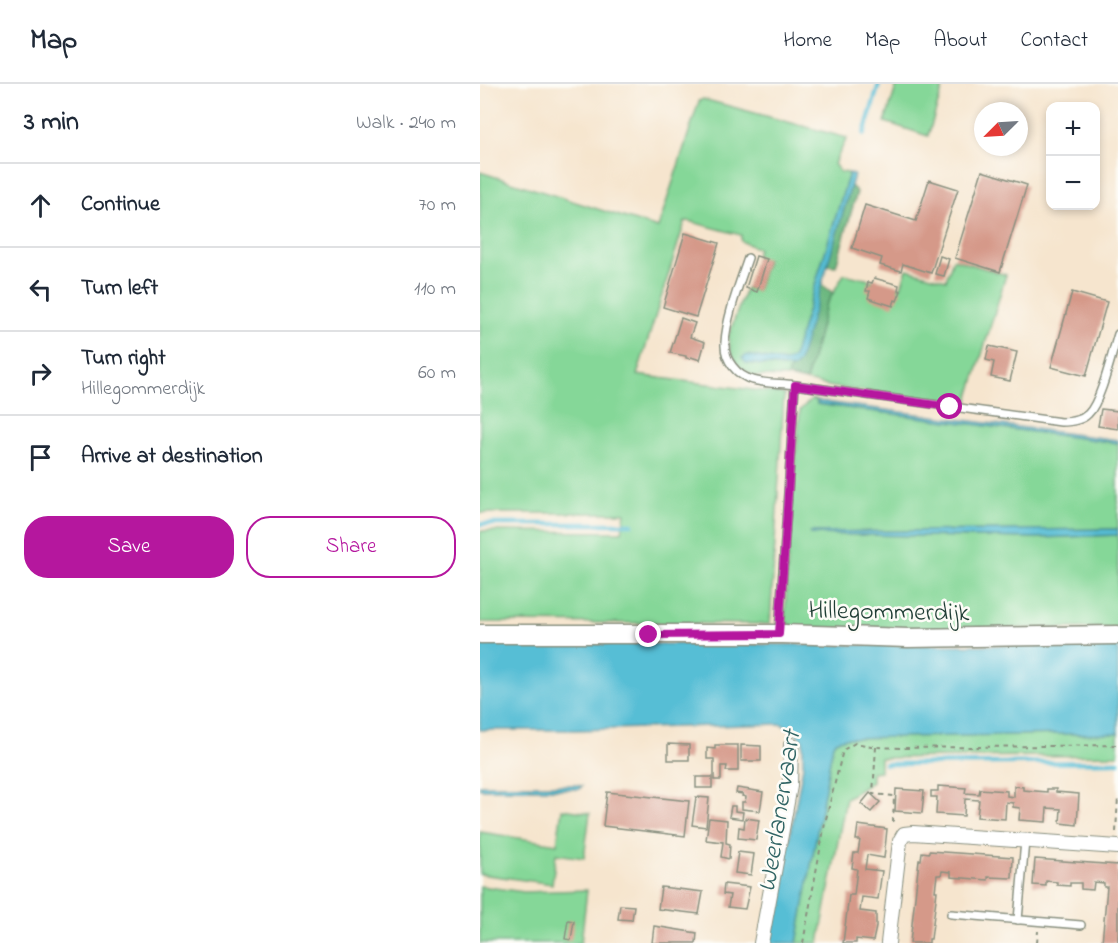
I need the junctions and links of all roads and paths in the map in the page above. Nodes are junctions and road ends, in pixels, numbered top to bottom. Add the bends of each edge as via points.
1 (748, 258) dead end
2 (1118, 334) edge
3 (795, 385) junction
4 (480, 634) edge
5 (779, 634) junction
6 (1118, 635) edge
7 (791, 745) dead end
8 (1118, 745) edge
9 (876, 747) junction
10 (1118, 797) edge
11 (904, 834) junction
12 (1025, 841) junction
13 (1116, 847) edge
14 (951, 914) dead end
15 (1018, 920) junction
16 (1081, 925) dead end
17 (761, 943) edge
18 (804, 943) edge
19 (888, 943) edge

1 - 3 lane via 727,328 724,345 729,362 738,374 752,380
2 - 3 lane via 1095,404 1087,416 1072,422
3 - 5 lane
4 - 5 street, Hillegommerdijk
5 - 6 street, Hillegommerdijk via 908,638
7 - 17 street via 790,786
8 - 9 path
9 - 11 path via 873,794 894,796 893,821
9 - 18 path via 855,743 843,750 825,823
10 - 13 path
11 - 12 street
11 - 19 street
12 - 13 street
12 - 15 lane
14 - 15 lane
15 - 16 lane

